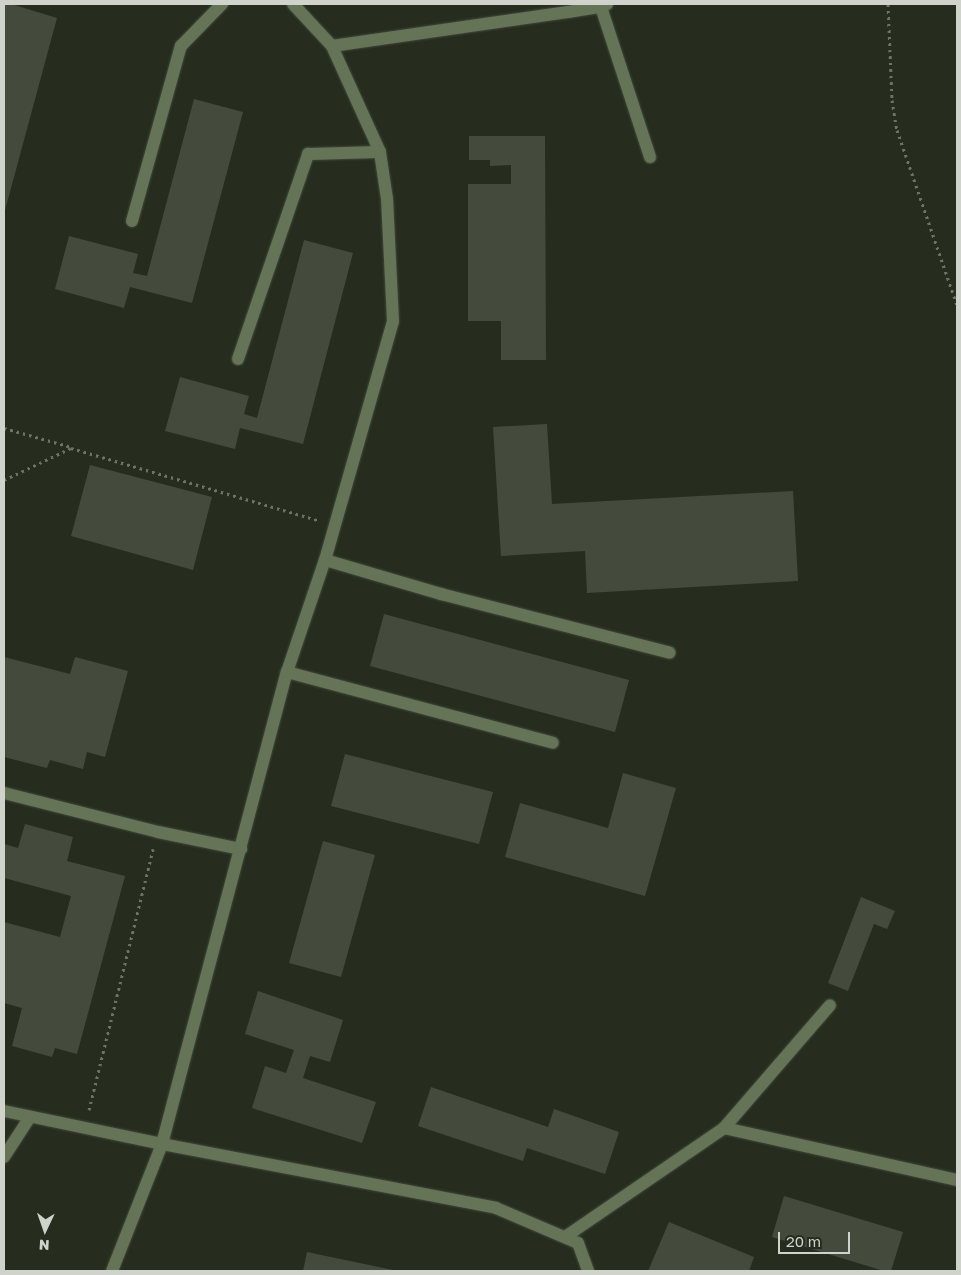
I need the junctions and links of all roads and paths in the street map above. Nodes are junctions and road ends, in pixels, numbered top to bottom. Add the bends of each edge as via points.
1 (222, 4) edge
2 (293, 4) edge
3 (558, 4) edge
4 (888, 4) edge
5 (604, 5) edge
6 (568, 12) junction
7 (332, 46) junction
8 (380, 152) junction
9 (650, 157) dead end
10 (132, 221) dead end
11 (957, 305) edge
12 (238, 359) dead end
13 (4, 428) edge
14 (71, 448) junction
15 (4, 480) edge
16 (335, 525) junction
17 (325, 560) junction
18 (670, 654) dead end
19 (287, 672) junction
20 (553, 743) dead end
21 (4, 793) edge
22 (158, 832) junction
23 (241, 849) junction
24 (830, 1005) dead end
25 (4, 1111) edge
26 (30, 1117) junction
27 (84, 1128) junction
28 (724, 1128) junction
29 (162, 1144) junction
30 (4, 1157) edge
31 (957, 1180) edge
32 (565, 1237) junction
33 (112, 1271) edge
34 (588, 1271) edge

1 - 10 lane via 181,46
2 - 7 lane
3 - 6 lane
4 - 11 path via 892,100 897,130
5 - 6 lane
5 - 9 lane
6 - 7 lane
7 - 8 lane
8 - 12 lane via 308,154
8 - 16 lane via 387,199 393,321
13 - 14 path
14 - 15 path
14 - 16 path
16 - 17 lane
17 - 18 lane via 440,594
17 - 19 lane
19 - 20 lane
19 - 23 lane
21 - 22 lane
22 - 23 lane
22 - 27 path
23 - 29 lane
24 - 28 lane
25 - 26 lane
26 - 27 lane
26 - 30 lane
27 - 29 lane
28 - 31 lane
28 - 32 lane
29 - 32 lane via 496,1208
29 - 33 lane
32 - 34 lane via 578,1243

